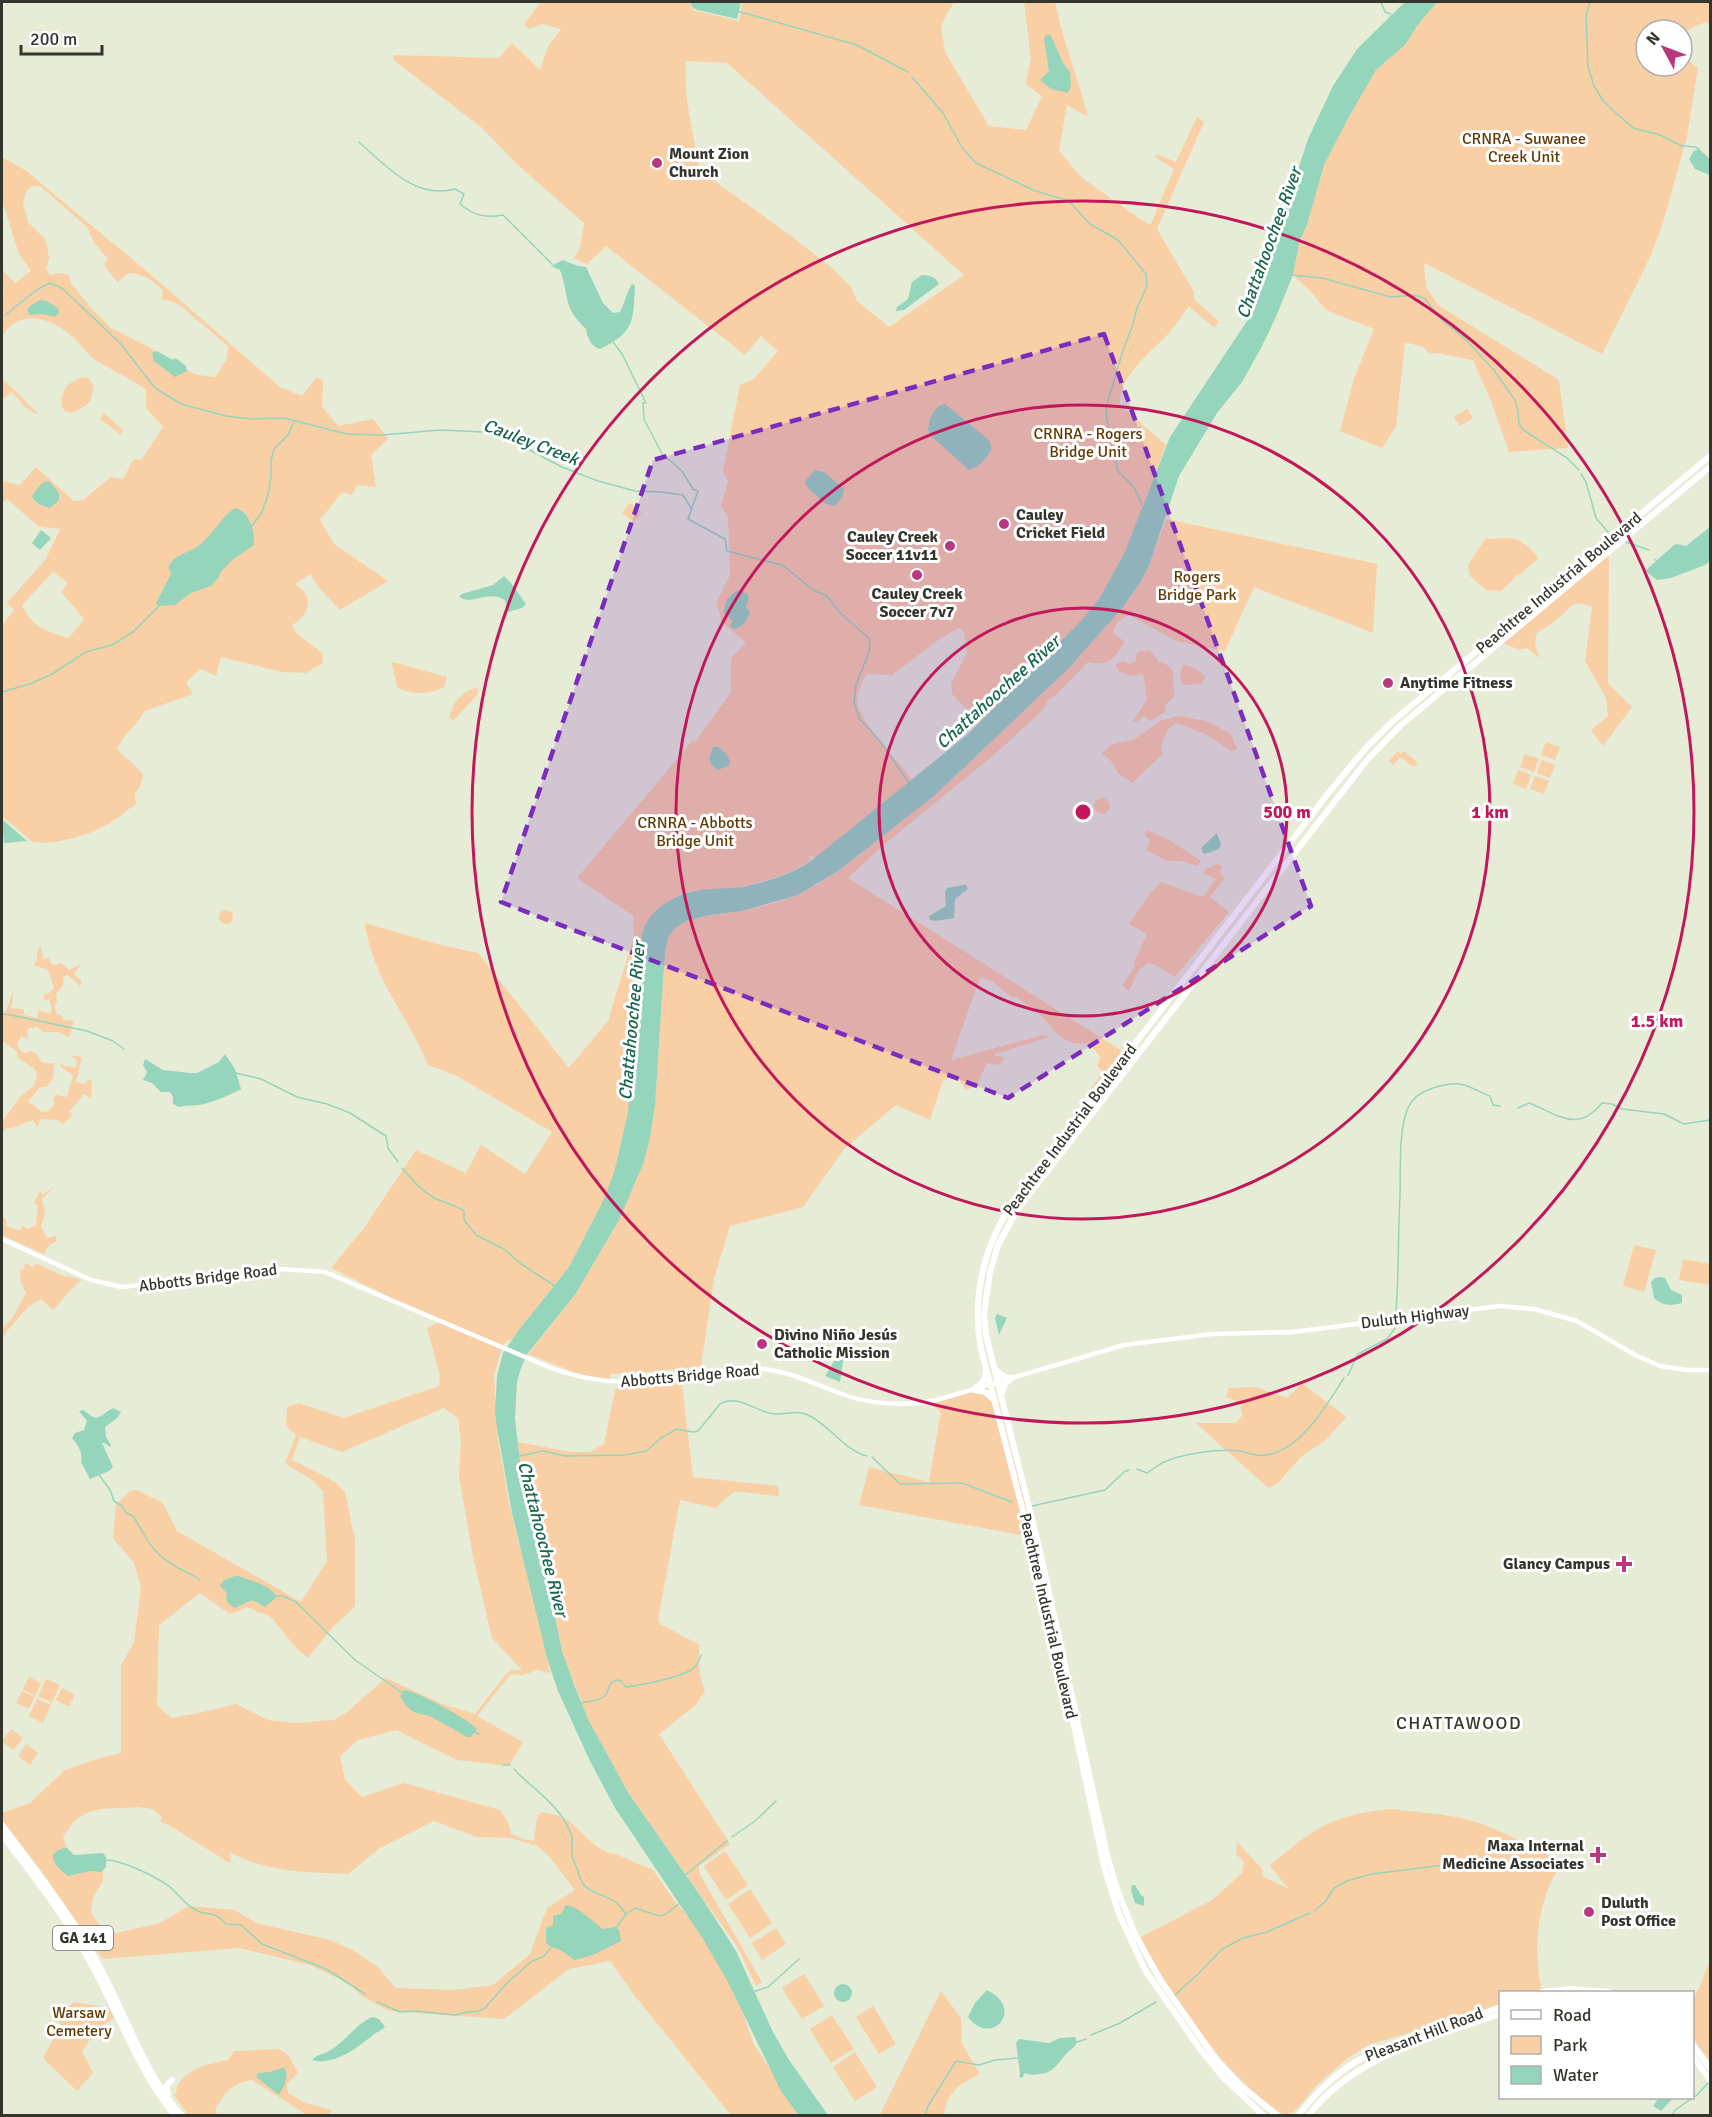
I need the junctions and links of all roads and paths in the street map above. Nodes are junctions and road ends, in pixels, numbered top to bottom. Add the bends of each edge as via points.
1 (1710, 456) edge
2 (1710, 467) edge
3 (1087, 1106) junction
4 (1094, 1111) junction
5 (2, 1239) edge
6 (137, 1281) dead end
7 (169, 1283) junction
8 (1252, 1333) joint
9 (989, 1365) junction
10 (1710, 1370) edge
11 (1012, 1378) junction
12 (994, 1384) junction
13 (974, 1390) junction
14 (995, 1402) junction
15 (1003, 1405) junction
16 (3, 1830) edge
17 (1551, 1991) edge
18 (1596, 1991) edge
19 (1499, 2007) edge
20 (1499, 2014) edge
21 (1694, 2047) edge
22 (1694, 2058) edge
23 (1710, 2068) edge
24 (172, 2080) dead end
25 (1710, 2080) edge
26 (175, 2115) edge
27 (183, 2115) edge
28 (1264, 2115) edge
29 (1278, 2115) edge
30 (1298, 2115) edge
31 (1308, 2115) edge

1 - 3 highway, Peachtree Industrial Boulevard via 1377,737 1335,784
2 - 4 highway, Peachtree Industrial Boulevard via 1385,740
3 - 4 main road
3 - 9 highway, Peachtree Industrial Boulevard via 1015,1198 994,1233 977,1309 979,1337
4 - 9 highway, Peachtree Industrial Boulevard via 1017,1210 997,1249 984,1314
5 - 7 main road, Abbotts Bridge Road via 106,1284 130,1287
6 - 7 main road
7 - 13 main road, Abbotts Bridge Road via 280,1269 325,1272 588,1380 619,1383 763,1369 853,1397 883,1402 919,1403
8 - 10 main road, Duluth Highway via 1337,1327 1499,1306 1534,1309 1577,1320 1660,1366
8 - 11 main road, Abbotts Bridge Road via 1198,1335 1124,1345
9 - 11 highway
9 - 12 highway, Peachtree Industrial Boulevard
9 - 13 highway via 984,1380
11 - 12 main road, Abbotts Bridge Road
11 - 15 highway via 1002,1388
12 - 13 main road, Abbotts Bridge Road
12 - 14 highway, Peachtree Industrial Boulevard
12 - 15 highway, Peachtree Industrial Boulevard
13 - 14 highway via 985,1392
14 - 28 highway, Peachtree Industrial Boulevard via 1051,1618 1105,1870 1119,1914 1145,1970 1200,2049
15 - 29 highway, Peachtree Industrial Boulevard via 1039,1547 1107,1855 1121,1900 1144,1953 1218,2062
16 - 26 highway, GA 141 via 75,1935 153,2085
16 - 27 highway, GA 141 via 52,1892 97,1960 151,2070
17 - 18 highway
19 - 30 highway, Pleasant Hill Road via 1347,2066
20 - 31 highway, Pleasant Hill Road via 1368,2064 1334,2086
21 - 23 highway
22 - 25 highway
24 - 27 highway via 166,2090

